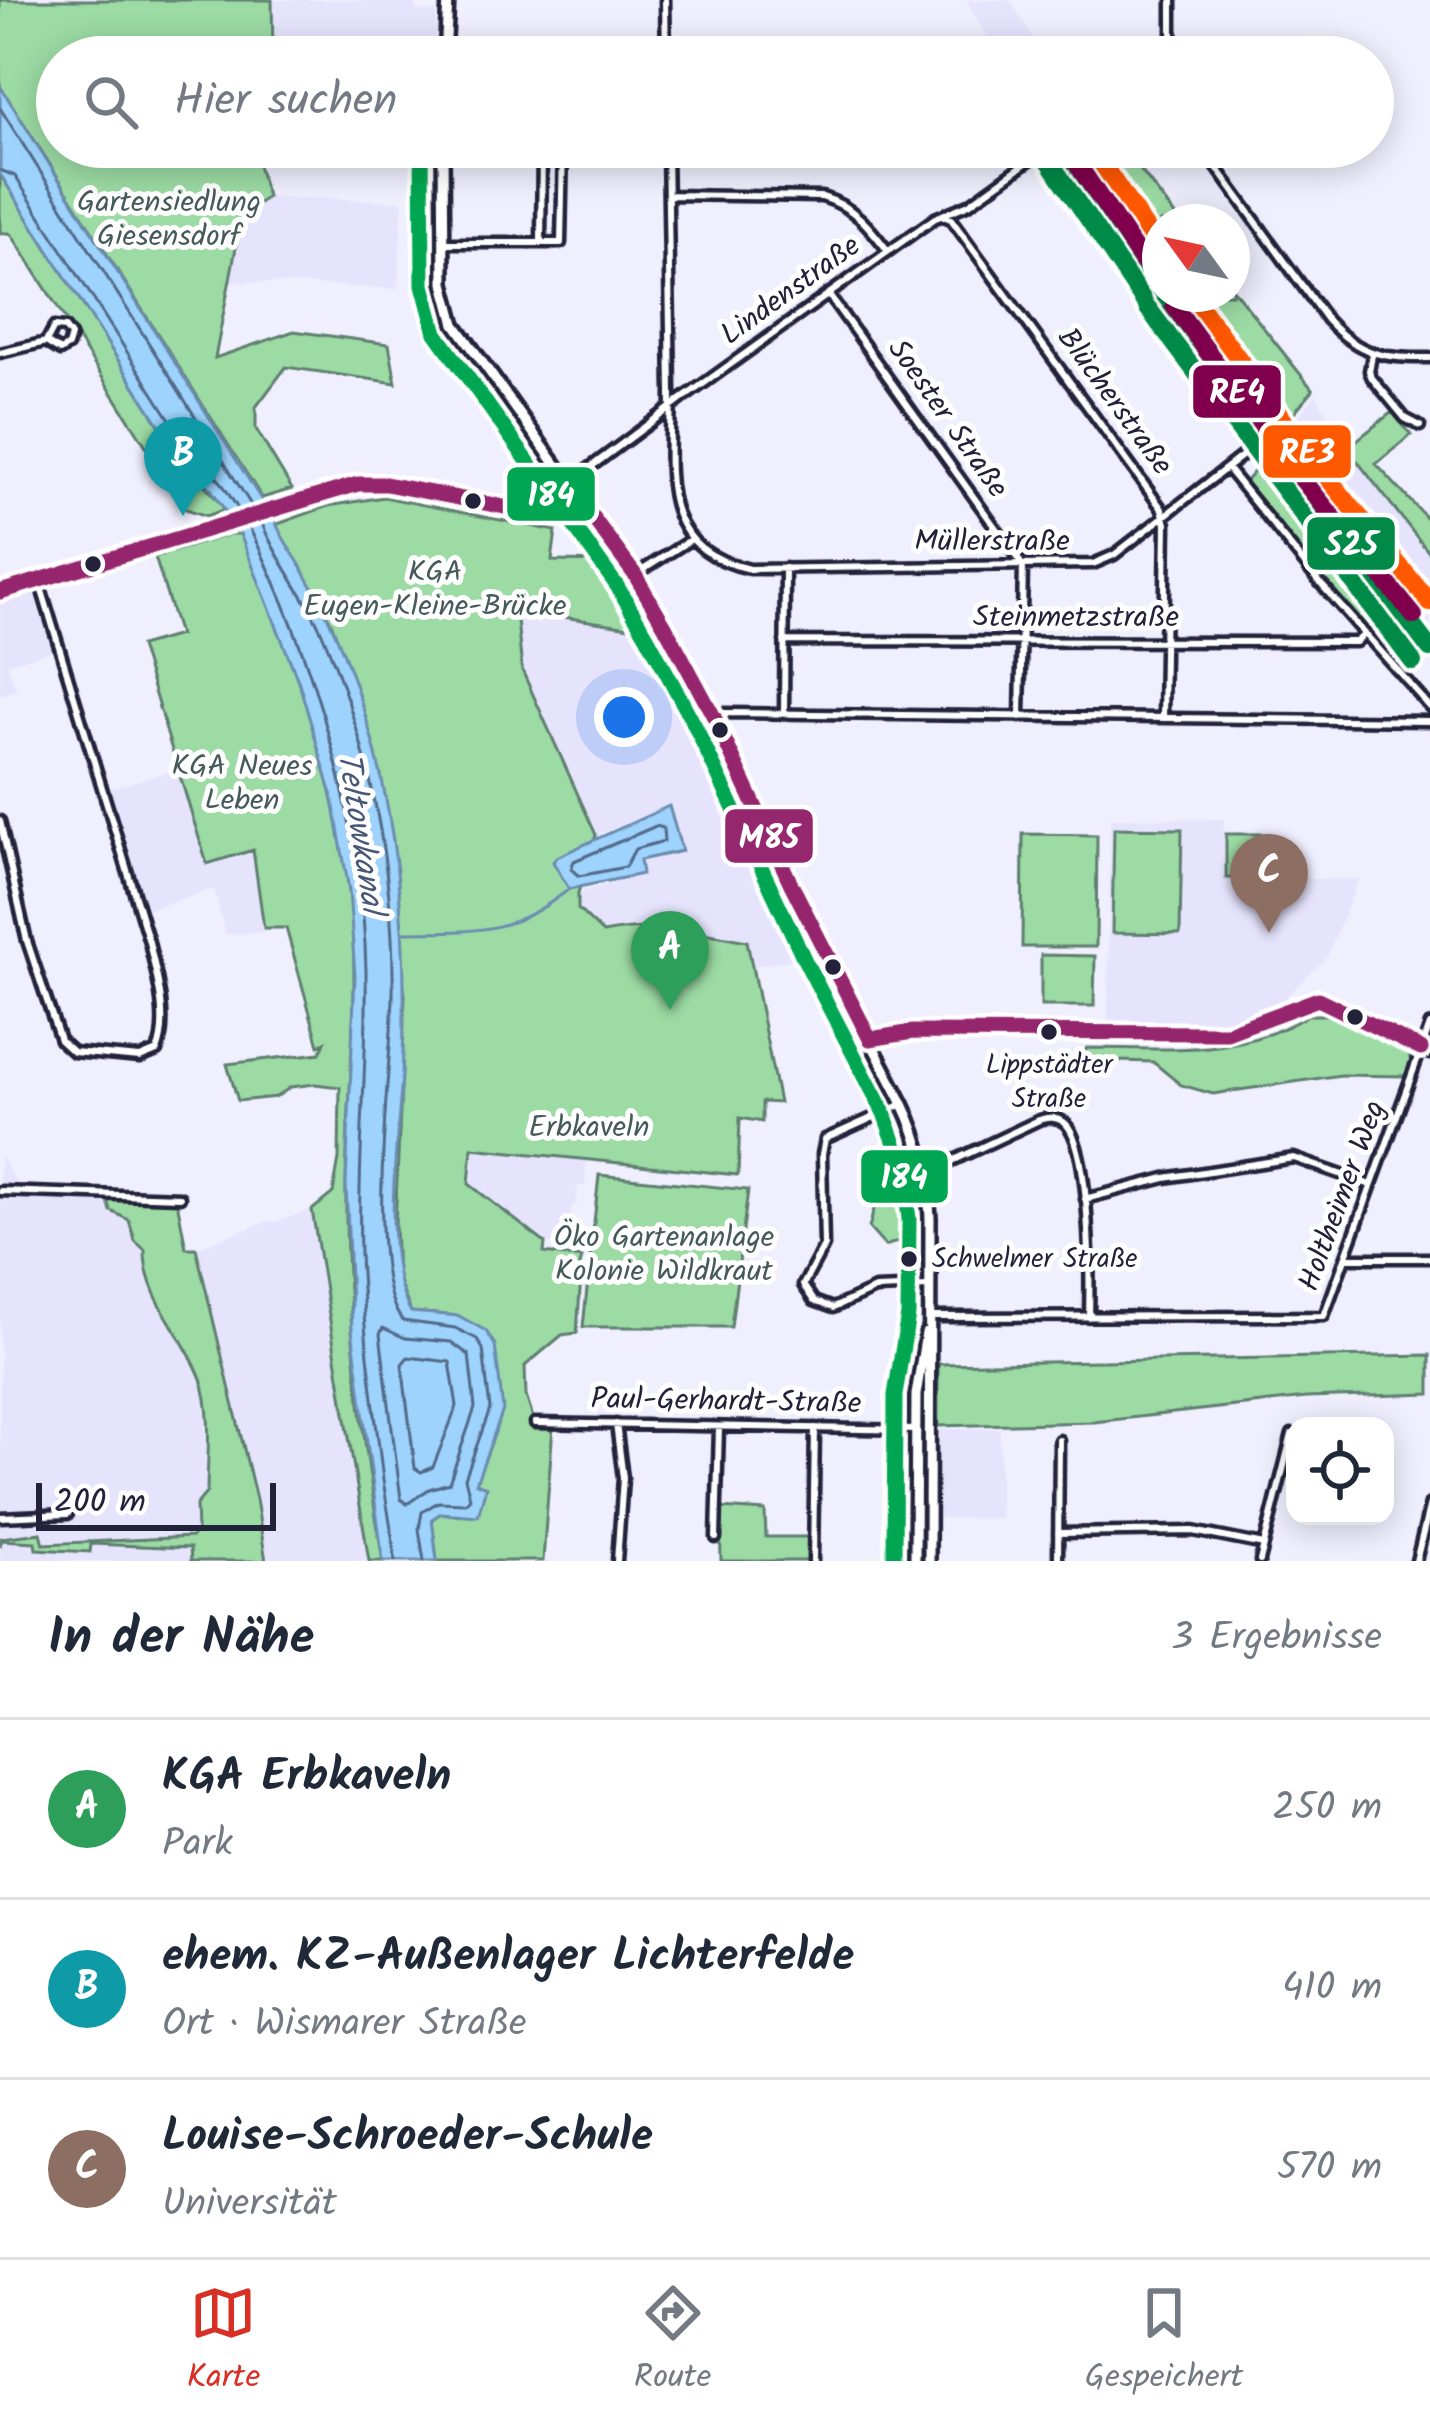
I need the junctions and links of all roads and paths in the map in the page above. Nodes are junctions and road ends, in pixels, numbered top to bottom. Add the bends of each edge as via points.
1 (448, 0) edge
2 (664, 0) edge
3 (1172, 0) edge
4 (446, 36) edge
5 (665, 36) edge
6 (1172, 36) edge
7 (443, 168) edge
8 (542, 168) edge
9 (563, 168) edge
10 (667, 168) edge
11 (1019, 168) edge
12 (1060, 168) edge
13 (1217, 168) edge
14 (668, 195) junction
15 (944, 215) junction
16 (444, 243) junction
17 (541, 243) junction
18 (887, 251) junction
19 (829, 294) junction
20 (46, 342) junction
21 (0, 353) edge
22 (1372, 355) junction
23 (1430, 358) edge
24 (671, 407) junction
25 (1420, 426) dead end
26 (1227, 468) junction
27 (568, 484) junction
28 (1165, 516) junction
29 (690, 540) junction
30 (1023, 566) junction
31 (784, 568) junction
32 (635, 574) junction
33 (39, 580) junction
34 (0, 592) edge
35 (1365, 634) junction
36 (784, 641) junction
37 (1022, 641) junction
38 (1165, 642) junction
39 (1430, 706) edge
40 (784, 714) junction
41 (714, 717) junction
42 (1020, 717) junction
43 (1163, 718) junction
44 (1430, 721) edge
45 (0, 821) edge
46 (1430, 1025) edge
47 (870, 1039) junction
48 (1421, 1049) junction
49 (1430, 1054) edge
50 (904, 1104) junction
51 (927, 1173) junction
52 (1371, 1185) junction
53 (0, 1191) edge
54 (180, 1197) dead end
55 (1085, 1199) junction
56 (1345, 1258) junction
57 (1430, 1258) edge
58 (929, 1287) junction
59 (929, 1317) junction
60 (1089, 1317) junction
61 (926, 1363) junction
62 (536, 1423) dead end
63 (616, 1424) junction
64 (719, 1427) junction
65 (815, 1428) junction
66 (931, 1428) junction
67 (916, 1430) junction
68 (1059, 1440) dead end
69 (1286, 1458) edge
70 (1430, 1504) edge
71 (68, 1514) dead end
72 (0, 1517) edge
73 (1058, 1533) junction
74 (716, 1538) dead end
75 (1264, 1545) junction
76 (617, 1561) edge
77 (812, 1561) edge
78 (915, 1561) edge
79 (929, 1561) edge
80 (1058, 1561) edge
81 (1260, 1561) edge
82 (1416, 1561) edge

1 - 4 main road
2 - 5 street
3 - 6 street
7 - 16 main road
8 - 17 street
9 - 17 street via 563,238
10 - 14 street
11 - 15 street, Lindenstraße
12 - 26 street, Müllerstraße via 1260,442
13 - 22 street via 1328,320
14 - 18 street via 821,197 860,217
14 - 24 street
15 - 18 street, Lindenstraße
15 - 28 street, Blücherstraße
16 - 17 street
16 - 27 main road via 455,324
18 - 19 street, Lindenstraße
19 - 24 street, Lindenstraße
19 - 30 street, Soester Straße
20 - 20 street via 62,351 71,336 54,327
20 - 21 street
22 - 23 street
22 - 25 street via 1372,378
24 - 27 street, Lindenstraße
24 - 29 street via 672,495
26 - 28 street, Müllerstraße
26 - 35 street
27 - 32 main road
27 - 33 main road via 523,510 370,483
28 - 30 street, Müllerstraße via 1107,560
28 - 38 street, Blücherstraße
29 - 31 street, Müllerstraße via 742,567
29 - 32 street
30 - 31 street, Müllerstraße
30 - 37 street
31 - 36 street
32 - 41 main road
33 - 34 main road
33 - 45 street via 148,939 157,1051 140,1058 68,1049 60,1040
35 - 38 street, Steinmetzstraße via 1356,643
35 - 39 street
36 - 37 street, Steinmetzstraße
36 - 40 street
37 - 38 street, Steinmetzstraße
37 - 42 street
38 - 43 street, Blücherstraße
40 - 41 street
40 - 42 street
41 - 47 main road
42 - 43 street
43 - 44 street
46 - 48 street, Holtheimer Weg
47 - 48 street via 913,1032 1214,1034 1264,1024 1310,1000
47 - 50 main road
48 - 49 street
48 - 52 street, Holtheimer Weg
50 - 51 main road
50 - 58 street via 826,1139 824,1246 803,1285 814,1301 833,1308 875,1289
51 - 55 street via 1039,1120 1058,1119 1070,1129
51 - 58 main road
52 - 55 street via 1294,1158
52 - 56 street, Holtheimer Weg
53 - 54 street
55 - 60 street
56 - 57 street
56 - 60 street, Holtheimer Weg via 1324,1316
58 - 59 main road
59 - 60 street
59 - 61 main road
61 - 66 main road
61 - 67 main road
62 - 63 street, Paul-Gerhardt-Straße
63 - 64 street, Paul-Gerhardt-Straße
63 - 76 street via 623,1478
64 - 65 street, Paul-Gerhardt-Straße
64 - 74 street
65 - 67 street, Paul-Gerhardt-Straße
65 - 77 street
66 - 67 main road
66 - 79 main road
67 - 78 main road
68 - 73 street
69 - 75 street
70 - 82 street
71 - 72 street
73 - 75 street via 1192,1531
73 - 80 street
75 - 81 street

